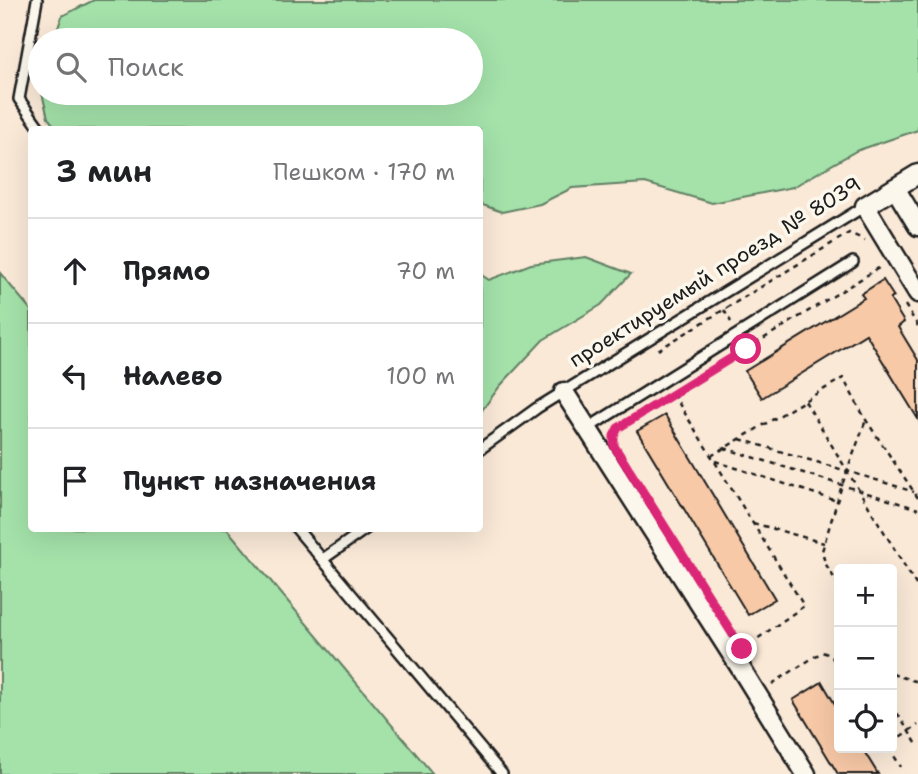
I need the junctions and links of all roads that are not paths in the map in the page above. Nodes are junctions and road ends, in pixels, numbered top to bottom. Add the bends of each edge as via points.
1 (37, 0) edge
2 (32, 28) edge
3 (28, 50) edge
4 (38, 126) edge
5 (918, 174) edge
6 (895, 188) junction
7 (865, 206) junction
8 (918, 226) edge
9 (853, 262) dead end
10 (918, 293) edge
11 (564, 392) junction
12 (588, 428) junction
13 (483, 447) edge
14 (299, 532) edge
15 (360, 532) edge
16 (323, 559) junction
17 (502, 774) edge
18 (806, 774) edge

1 - 2 lane
3 - 4 lane via 19,99
5 - 6 street, проектируемый проезд № 8039
6 - 7 street, проектируемый проезд № 8039
6 - 8 street
7 - 10 street
7 - 11 lane, проектируемый проезд № 8039
9 - 12 lane
11 - 12 street
11 - 13 lane, проектируемый проезд № 8039
12 - 18 street
14 - 16 lane
15 - 16 lane
16 - 17 lane

